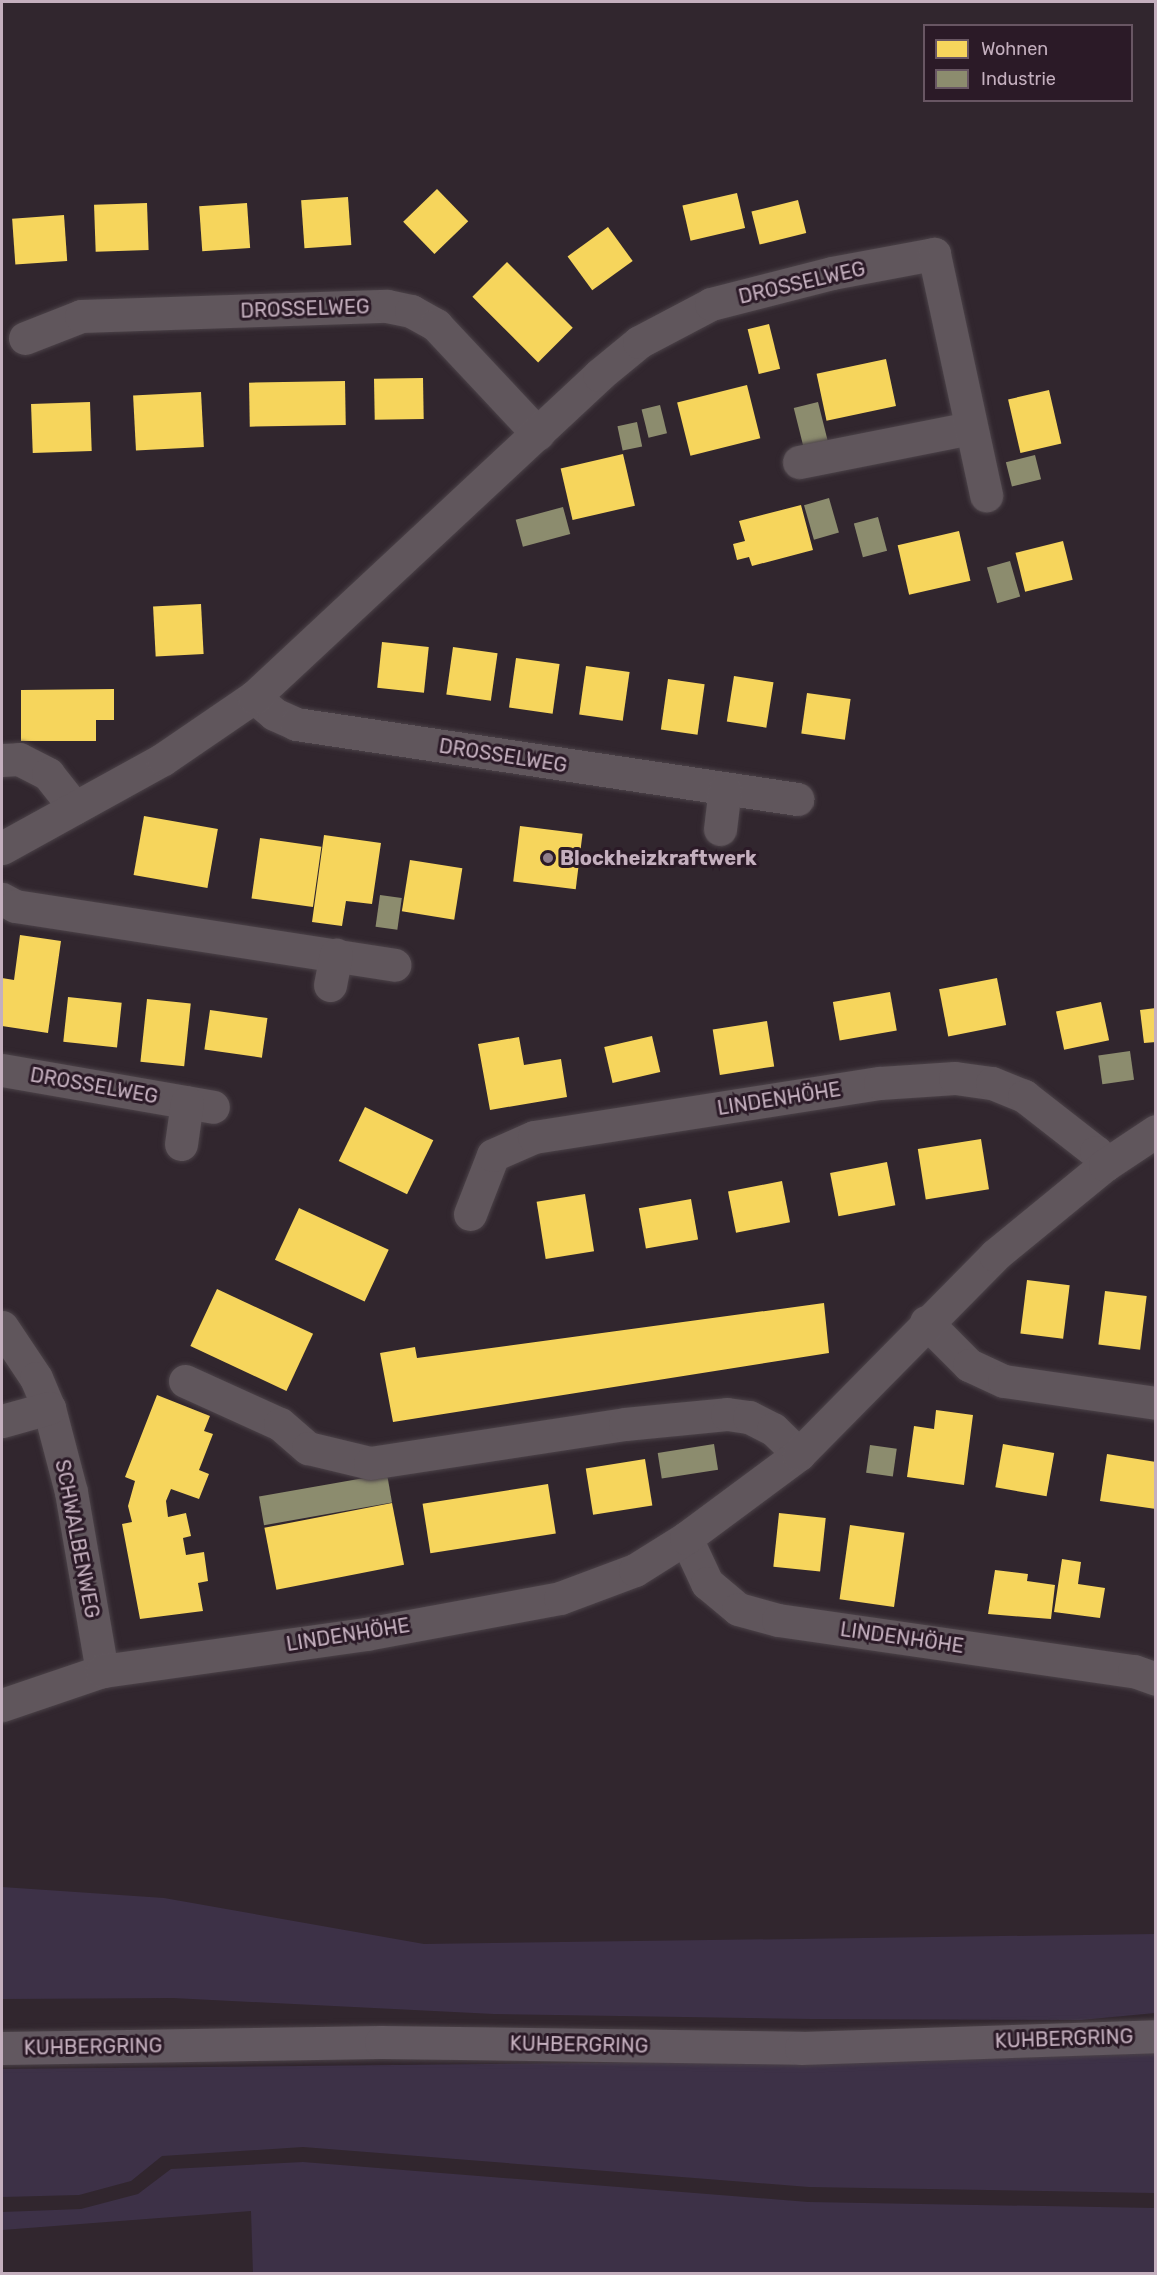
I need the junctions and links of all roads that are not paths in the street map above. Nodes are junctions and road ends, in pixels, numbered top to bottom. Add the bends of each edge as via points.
1 (25, 338) dead end
2 (971, 428) junction
3 (538, 434) junction
4 (799, 462) dead end
5 (986, 495) dead end
6 (254, 697) junction
7 (2, 759) edge
8 (725, 789) junction
9 (797, 799) dead end
10 (75, 808) junction
11 (720, 828) dead end
12 (2, 848) edge
13 (2, 899) edge
14 (394, 965) dead end
15 (2, 1070) edge
16 (1155, 1131) edge
17 (181, 1144) dead end
18 (1105, 1165) junction
19 (470, 1214) dead end
20 (926, 1322) junction
21 (2, 1327) edge
22 (185, 1381) dead end
23 (1155, 1403) edge
24 (49, 1408) junction
25 (2, 1421) edge
26 (799, 1454) junction
27 (686, 1538) junction
28 (102, 1671) junction
29 (1155, 1678) edge
30 (2, 1705) edge
31 (1155, 2036) edge
32 (2, 2048) edge

1 - 3 street, DROSSELWEG via 81,316 387,306 411,311 435,325
2 - 3 street, DROSSELWEG via 933,254 832,273 711,304 639,342
2 - 4 street
2 - 5 street, DROSSELWEG
3 - 6 street, DROSSELWEG
6 - 8 street, DROSSELWEG via 274,714 296,724
6 - 10 street, DROSSELWEG via 163,759
7 - 10 street via 19,759 48,774
8 - 9 street, DROSSELWEG
8 - 11 street
10 - 12 street, DROSSELWEG
13 - 14 street via 15,906 333,970
15 - 17 street, DROSSELWEG via 200,1105
16 - 18 street, LINDENHÖHE
18 - 19 street, LINDENHÖHE via 1096,1152 1024,1096 992,1083 956,1078 880,1083 534,1137 493,1155
18 - 20 street, LINDENHÖHE via 995,1255
20 - 23 street via 969,1365 1004,1381
20 - 26 street, LINDENHÖHE
21 - 24 street, SCHWALBENWEG via 36,1378
22 - 26 street via 280,1424 308,1448 370,1463 625,1424 727,1414 749,1417 773,1428
24 - 25 street
24 - 28 street, SCHWALBENWEG via 71,1492
26 - 27 street, LINDENHÖHE
27 - 28 street, LINDENHÖHE via 635,1570 560,1598 366,1634
27 - 29 street, LINDENHÖHE via 707,1583 738,1609 778,1620 1134,1671
28 - 30 street, LINDENHÖHE
31 - 32 main road, KUHBERGRING via 801,2048 381,2042

